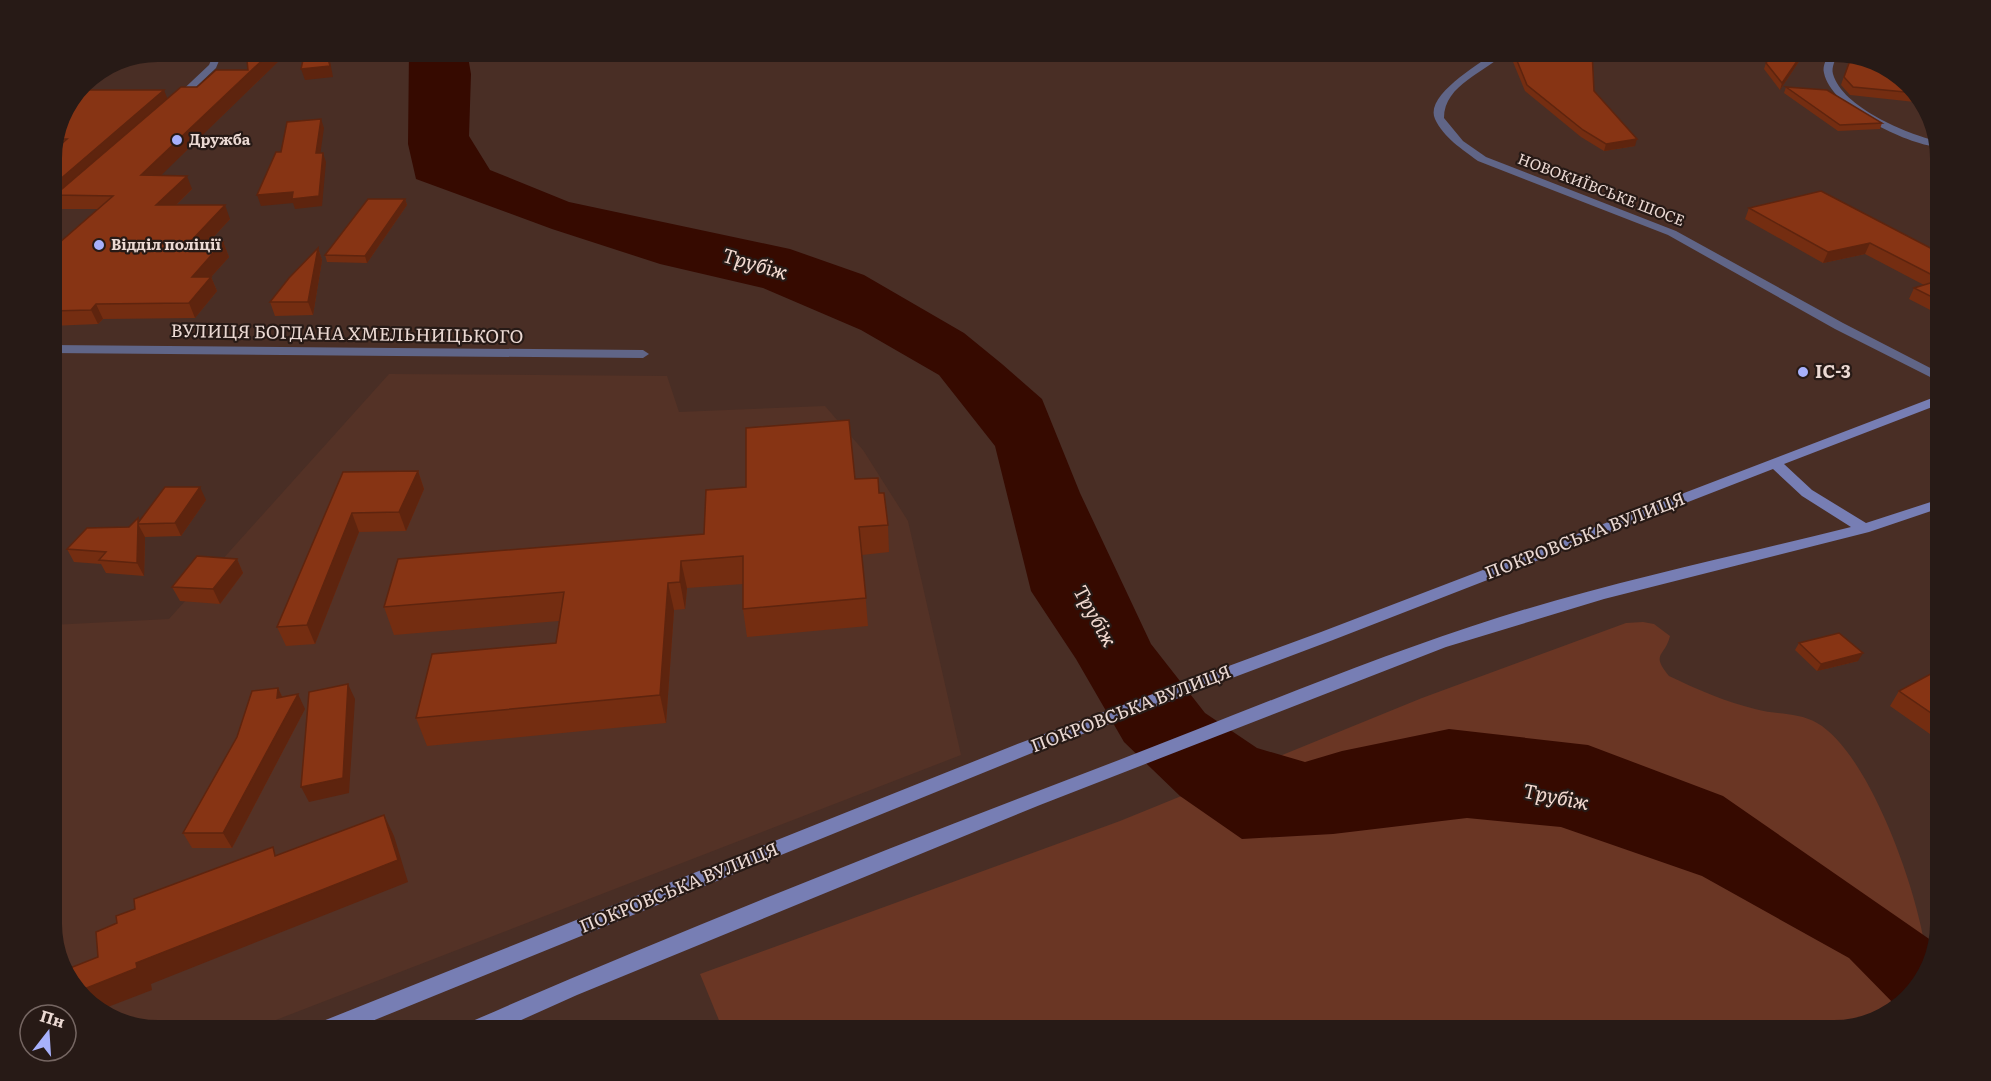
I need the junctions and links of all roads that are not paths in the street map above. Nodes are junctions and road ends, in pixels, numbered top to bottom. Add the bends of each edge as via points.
1 (215, 62) edge
2 (1488, 62) edge
3 (1831, 62) edge
4 (171, 106) edge
5 (1928, 141) edge
6 (86, 182) edge
7 (62, 203) edge
8 (62, 349) edge
9 (643, 354) dead end
10 (1929, 372) edge
11 (1929, 403) edge
12 (1775, 463) junction
13 (1929, 506) edge
14 (1864, 529) junction
15 (351, 1020) edge
16 (498, 1020) edge

1 - 4 street
2 - 10 street, НОВОКИЇВСЬКЕ ШОСЕ via 1449,90 1439,109 1442,123 1469,150 1508,170 1672,233
3 - 5 street via 1828,73 1834,84 1868,116 1898,132
6 - 7 street
8 - 9 street, ВУЛИЦЯ БОГДАНА ХМЕЛЬНИЦЬКОГО
11 - 12 main road, ПОКРОВСЬКА ВУЛИЦЯ
12 - 14 main road via 1807,494
12 - 15 main road, ПОКРОВСЬКА ВУЛИЦЯ via 1026,748
13 - 14 main road
14 - 16 main road via 1510,620 1361,673 1034,800

